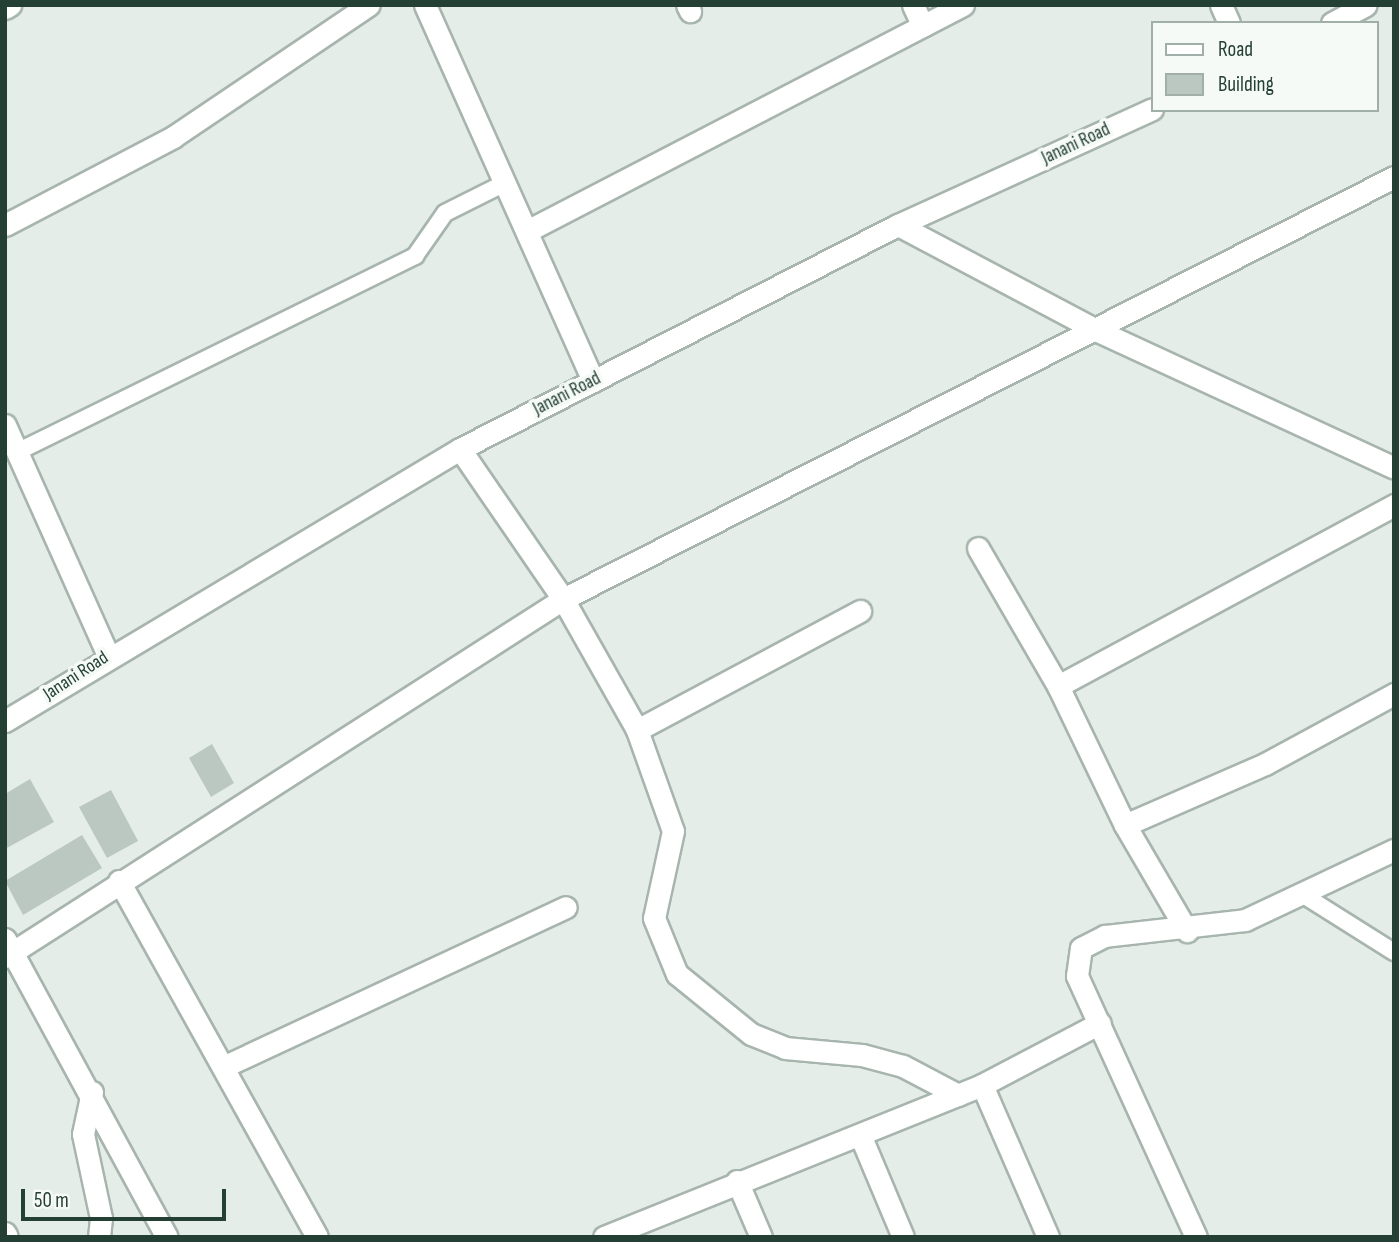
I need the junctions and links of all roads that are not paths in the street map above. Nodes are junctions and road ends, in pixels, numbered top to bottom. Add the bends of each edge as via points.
1 (10, 5) edge
2 (369, 5) edge
3 (425, 5) edge
4 (914, 5) edge
5 (963, 5) edge
6 (1221, 5) edge
7 (1366, 5) edge
8 (5, 8) edge
9 (1228, 21) edge
10 (1336, 21) edge
11 (923, 26) junction
12 (1150, 110) edge
13 (1394, 177) edge
14 (506, 183) junction
15 (5, 225) edge
16 (898, 225) junction
17 (527, 231) junction
18 (1096, 330) junction
19 (593, 381) junction
20 (5, 425) edge
21 (460, 449) junction
22 (17, 452) junction
23 (1394, 468) edge
24 (1394, 505) edge
25 (978, 548) dead end
26 (564, 599) junction
27 (860, 611) dead end
28 (108, 655) junction
29 (1058, 686) junction
30 (1394, 694) edge
31 (5, 721) edge
32 (637, 730) junction
33 (1125, 825) junction
34 (1394, 850) edge
35 (119, 881) junction
36 (1305, 896) junction
37 (566, 907) dead end
38 (1187, 931) junction
39 (8, 950) edge
40 (1394, 952) edge
41 (1100, 1023) junction
42 (223, 1067) junction
43 (982, 1085) junction
44 (92, 1092) junction
45 (958, 1095) junction
46 (861, 1137) junction
47 (737, 1181) junction
48 (99, 1237) edge
49 (167, 1237) edge
50 (317, 1237) edge
51 (604, 1237) edge
52 (761, 1237) edge
53 (904, 1237) edge
54 (1048, 1237) edge
55 (1196, 1237) edge

1 - 8 street
2 - 15 street via 173,137
3 - 14 street
4 - 11 street
5 - 11 street
6 - 9 street
7 - 10 street
11 - 17 street
12 - 16 street, Janani Road
13 - 18 street
14 - 17 street
14 - 22 lane via 444,213 415,256
16 - 18 street
16 - 19 street, Janani Road
17 - 19 street
18 - 23 street
18 - 26 street
19 - 21 street, Janani Road
20 - 22 street
21 - 26 street
21 - 28 street, Janani Road
22 - 28 street
24 - 29 street
25 - 29 street
26 - 32 street
26 - 35 street
27 - 32 street
28 - 31 street, Janani Road
29 - 33 street
30 - 33 street via 1265,764
32 - 45 street via 673,831 654,918 677,974 751,1034 785,1048 903,1066
33 - 38 street
34 - 36 street
35 - 39 street
35 - 42 street
36 - 38 street via 1245,920
36 - 40 lane
37 - 42 street
38 - 41 street via 1105,936 1082,948 1077,976
39 - 44 street
41 - 43 street
41 - 55 street
42 - 50 street
43 - 45 street
43 - 54 street
44 - 48 street via 83,1134 101,1218
44 - 49 street
45 - 46 street
46 - 47 street
46 - 53 street
47 - 51 street
47 - 52 street

